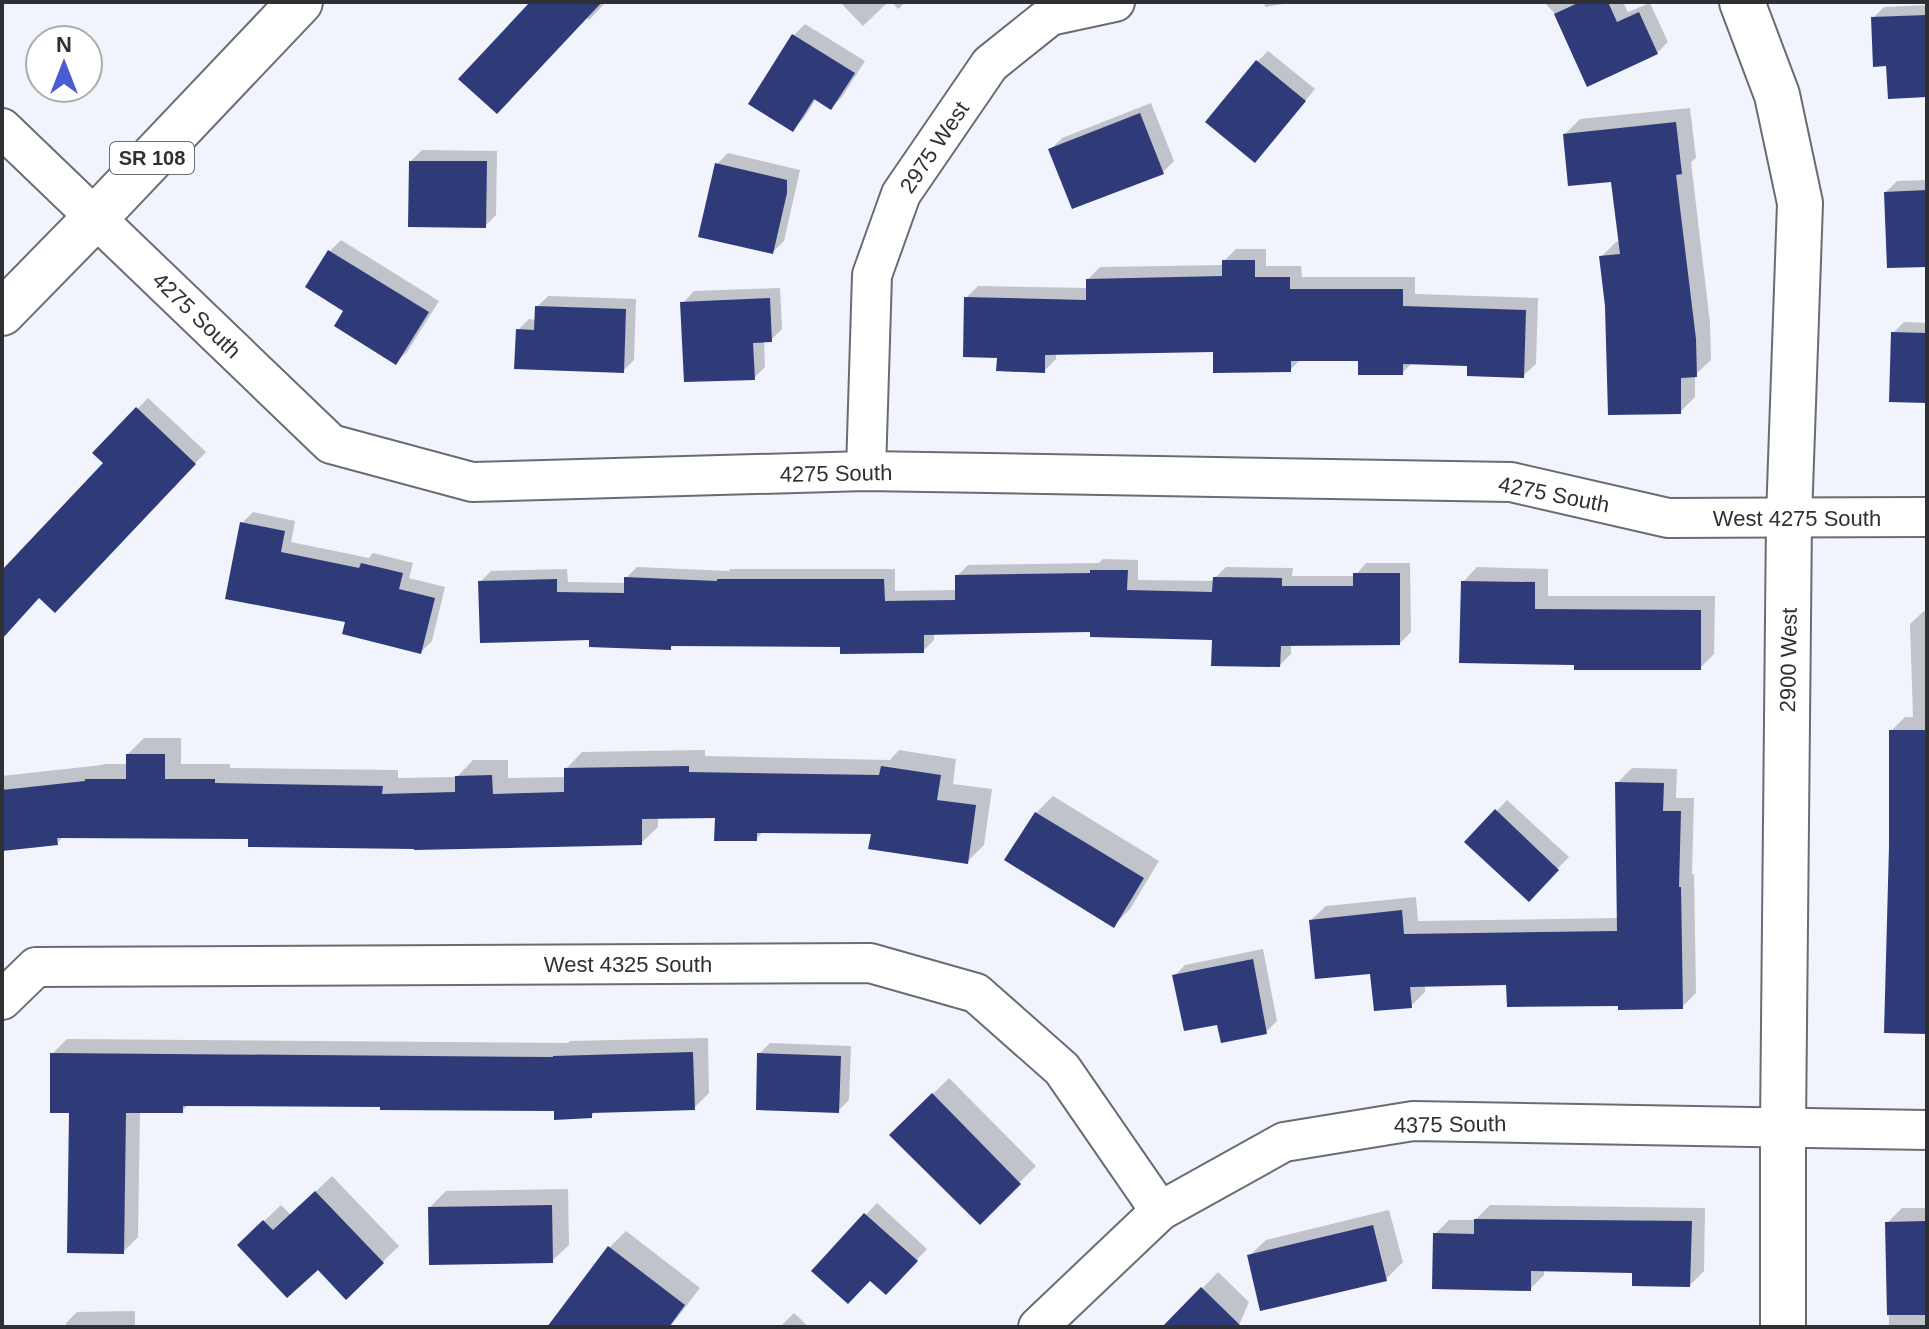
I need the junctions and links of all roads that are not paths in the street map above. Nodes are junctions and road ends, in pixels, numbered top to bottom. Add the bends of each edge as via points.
1 (300, 2) edge
2 (1115, 2) edge
3 (1742, 2) edge
4 (2, 128) edge
5 (96, 217) junction
6 (2, 313) edge
7 (866, 471) junction
8 (1927, 517) edge
9 (1668, 518) joint
10 (1789, 518) junction
11 (2, 1000) edge
12 (1783, 1127) junction
13 (1927, 1130) edge
14 (1160, 1211) junction
15 (1038, 1327) edge
16 (1783, 1327) edge

1 - 5 street, SR 108
2 - 7 street, 2975 West via 1050,16 990,64 901,194 872,275
3 - 10 street, 2900 West via 1777,95 1800,203
4 - 5 street, 4275 South
5 - 6 street, SR 108
5 - 7 street, 4275 South via 331,444 472,482
7 - 9 street, 4275 South via 1511,482
8 - 10 street, West 4275 South
9 - 10 street, West 4275 South
10 - 12 street, 2900 West
11 - 14 street, West 4325 South via 36,967 870,963 976,993 1062,1069
12 - 13 street, 4375 South
12 - 14 street, 4375 South via 1413,1121 1284,1142
12 - 16 street, 2900 West
14 - 15 street, 4375 South

